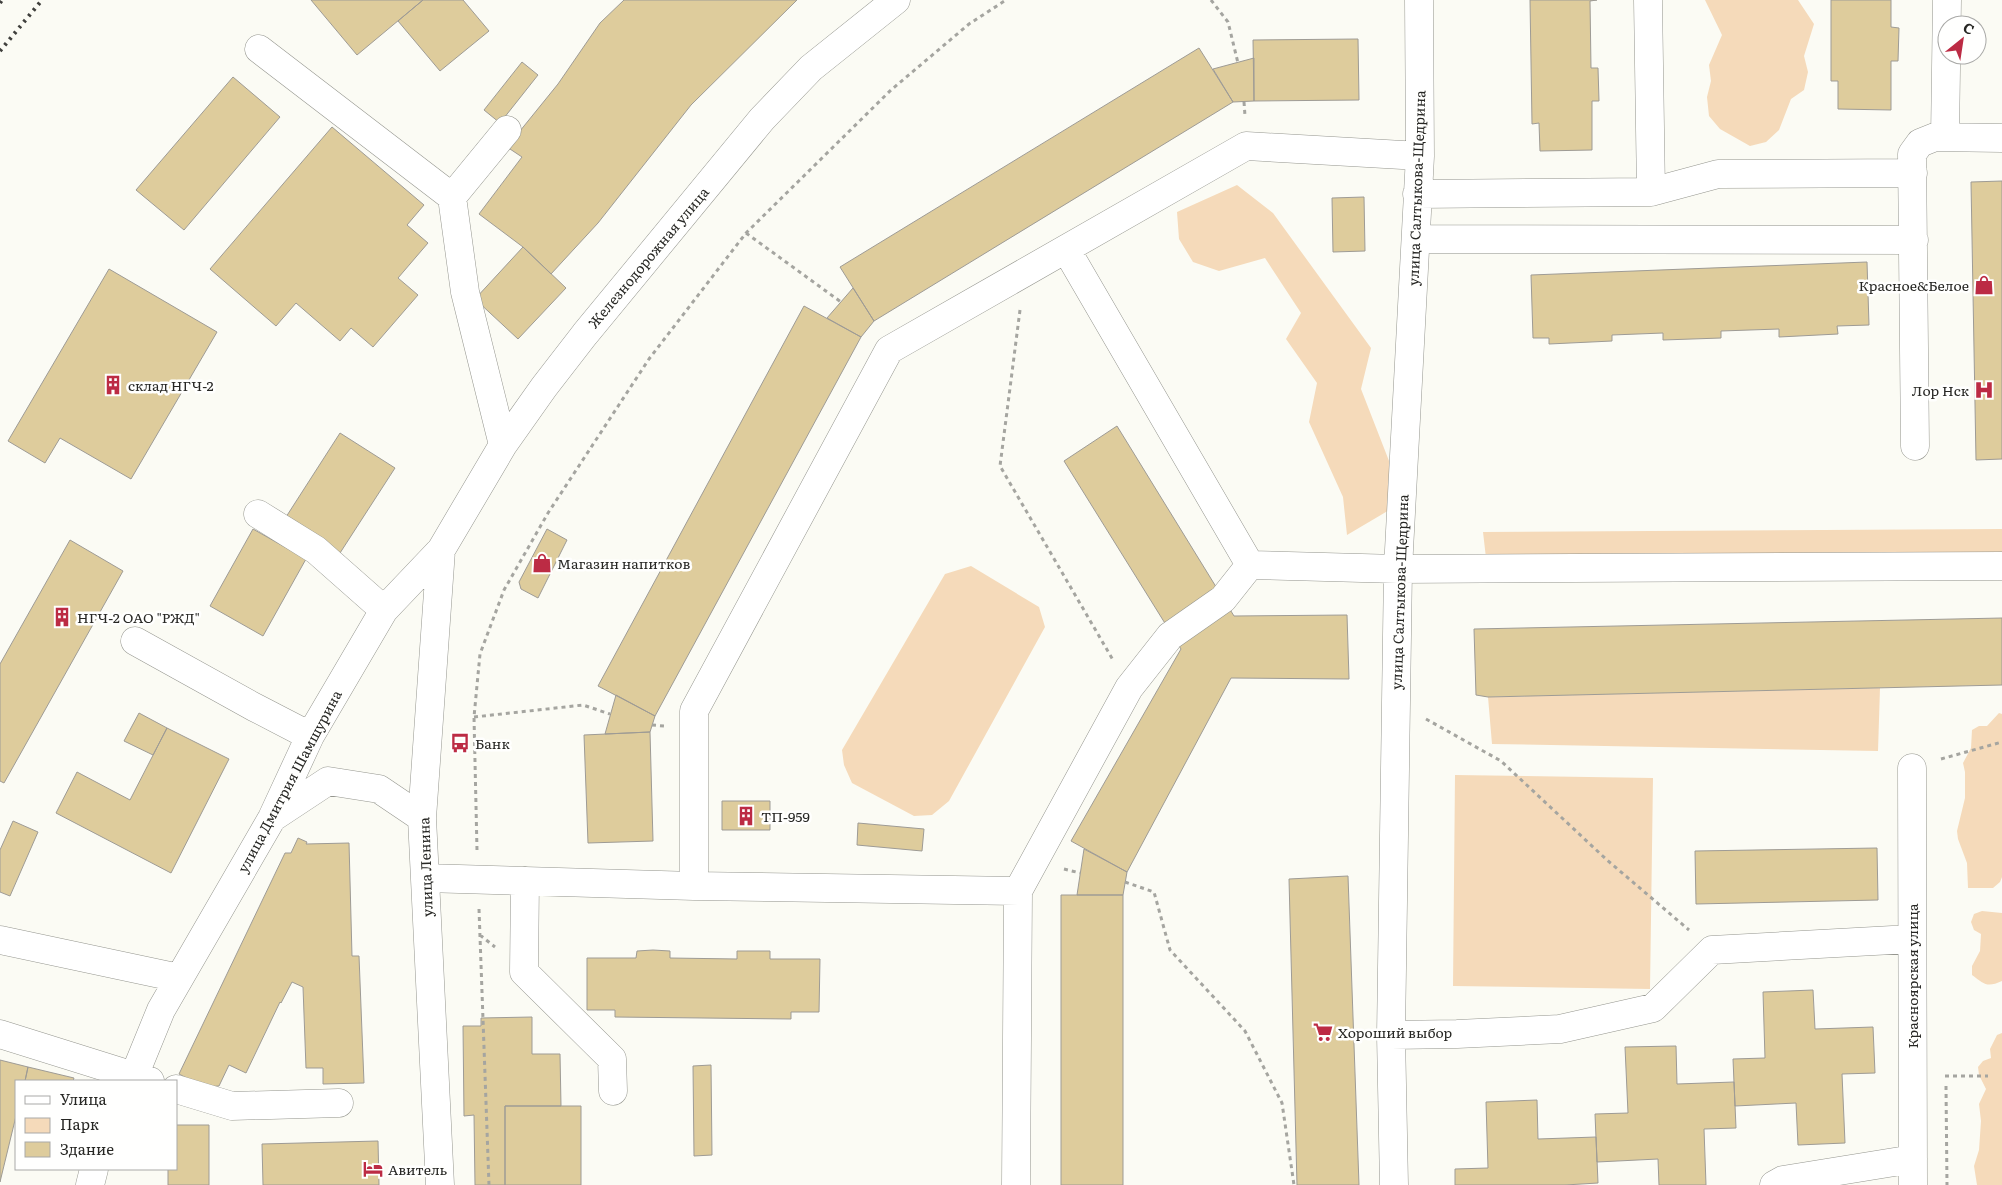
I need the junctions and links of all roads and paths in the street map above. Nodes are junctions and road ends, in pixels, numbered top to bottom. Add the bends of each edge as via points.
1 (896, 0) edge
2 (1006, 0) edge
3 (1211, 0) edge
4 (1419, 0) edge
5 (1648, 0) edge
6 (1947, 0) edge
7 (259, 49) dead end
8 (1238, 63) dead end
9 (507, 130) dead end
10 (1946, 137) junction
11 (2002, 138) edge
12 (1420, 156) junction
13 (1913, 173) junction
14 (1651, 192) junction
15 (1417, 194) junction
16 (452, 197) junction
17 (746, 233) junction
18 (1416, 239) junction
19 (1914, 240) junction
20 (1066, 249) junction
21 (1024, 273) junction
22 (841, 302) dead end
23 (503, 445) junction
24 (1916, 446) dead end
25 (258, 514) dead end
26 (441, 550) junction
27 (1250, 565) junction
28 (2002, 566) edge
29 (1398, 569) junction
30 (384, 610) junction
31 (135, 641) dead end
32 (1129, 688) junction
33 (1396, 703) junction
34 (610, 714) dead end
35 (474, 717) junction
36 (310, 736) junction
37 (2002, 742) edge
38 (1912, 768) joint
39 (272, 818) junction
40 (422, 818) junction
41 (425, 878) junction
42 (478, 879) junction
43 (525, 881) junction
44 (1125, 882) dead end
45 (694, 886) junction
46 (1018, 891) junction
47 (1911, 939) junction
48 (0, 940) edge
49 (1712, 950) junction
50 (179, 978) junction
51 (0, 1034) edge
52 (1391, 1035) junction
53 (1945, 1076) dead end
54 (1988, 1076) dead end
55 (139, 1080) edge
56 (178, 1090) edge
57 (613, 1091) dead end
58 (339, 1102) dead end
59 (94, 1170) edge
60 (1913, 1172) edge
61 (90, 1185) edge
62 (440, 1185) edge
63 (489, 1185) edge
64 (1016, 1185) edge
65 (1294, 1185) edge
66 (1394, 1185) edge
67 (1774, 1185) edge

1 - 23 street, Железнодорожная улица via 811,68 762,119 585,334
2 - 17 path via 969,24 892,90
3 - 8 path via 1228,22
4 - 12 street, улица Салтыкова-Щедрина
5 - 14 street
6 - 10 street
7 - 16 street
9 - 16 street
10 - 11 street
10 - 13 street via 1920,143 1912,154
12 - 15 street, улица Салтыкова-Щедрина
12 - 20 street via 1246,146
13 - 14 street via 1718,174
13 - 19 street
14 - 15 street
15 - 18 street, улица Салтыкова-Щедрина
16 - 23 street via 465,292
17 - 22 path
17 - 35 path via 649,359 548,514 504,590 480,654
18 - 19 street
18 - 29 street, улица Салтыкова-Щедрина
19 - 24 street
20 - 21 street
20 - 27 street
21 - 32 path via 1000,466
21 - 45 street via 889,350 694,711
23 - 26 street, Железнодорожная улица
25 - 30 street via 316,550
26 - 30 street, улица Дмитрия Шамшурина
26 - 40 street, улица Ленина
27 - 29 street
27 - 32 street via 1223,599 1170,636
28 - 29 street
29 - 33 street, улица Салтыкова-Щедрина
30 - 36 street, улица Дмитрия Шамшурина
31 - 36 street
32 - 46 street
33 - 49 path via 1501,761 1607,860
33 - 52 street, улица Салтыкова-Щедрина
34 - 35 path via 583,705
35 - 42 path
36 - 39 street, улица Дмитрия Шамшурина
37 - 38 path
38 - 47 street, Красноярская улица
39 - 40 street via 328,781 379,788
39 - 50 street, улица Дмитрия Шамшурина
40 - 41 street, улица Ленина
41 - 42 street
41 - 62 street, улица Ленина
42 - 43 street
42 - 63 path
43 - 45 street
43 - 57 street via 524,972 612,1059
44 - 65 path via 1154,892 1170,950 1244,1031 1282,1103
45 - 46 street
46 - 64 street
47 - 49 street
47 - 60 street, Красноярская улица
48 - 50 street
49 - 52 street via 1652,1008 1560,1029
50 - 55 street, улица Дмитрия Шамшурина via 161,1010
51 - 55 street
52 - 66 street, улица Салтыкова-Щедрина
53 - 54 path
56 - 58 street via 232,1106
59 - 61 street
60 - 67 street via 1783,1180

